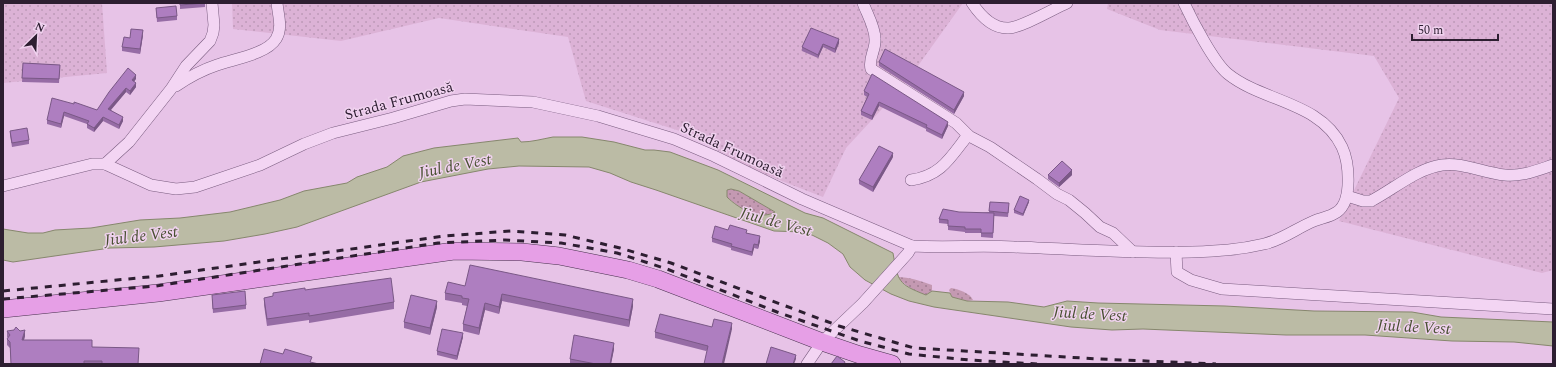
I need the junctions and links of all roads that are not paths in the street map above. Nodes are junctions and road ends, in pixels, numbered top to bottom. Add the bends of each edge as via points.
1 (212, 3) edge
2 (277, 3) edge
3 (863, 3) edge
4 (972, 3) edge
5 (1067, 3) edge
6 (1184, 3) edge
7 (171, 89) junction
8 (968, 135) junction
9 (105, 164) junction
10 (1553, 165) edge
11 (911, 180) dead end
12 (3, 186) edge
13 (1347, 196) junction
14 (910, 249) junction
15 (1133, 252) junction
16 (1176, 252) junction
17 (3, 309) edge
18 (1553, 309) edge
19 (822, 342) junction
20 (807, 364) edge
21 (892, 364) edge

1 - 7 street via 214,25 210,41 186,66
2 - 7 street via 280,27 276,40 267,48 197,73
3 - 8 street via 876,38 869,62 871,69 956,123
4 - 5 street via 986,20 1008,28
6 - 13 street via 1219,64 1227,73 1245,84 1307,111 1331,131 1342,147 1348,167
7 - 9 street via 129,142
8 - 11 street via 939,169 931,175
8 - 15 street via 1069,200 1100,226 1113,233
9 - 12 street, Strada Frumoasă via 92,164
9 - 14 street, Strada Frumoasă via 151,184 176,189 195,187 260,165 333,133 451,101 465,99 533,102 598,116 674,139
10 - 13 street via 1530,172 1506,175 1450,164 1440,165 1425,169 1371,201
13 - 16 street via 1339,211 1266,244 1236,250
14 - 15 street via 981,245
14 - 19 street via 863,303
15 - 16 street
16 - 18 street via 1176,272 1191,280 1222,289
17 - 19 main road via 158,293 454,252 522,252 558,256 628,270 658,279
19 - 20 street
19 - 21 main road

